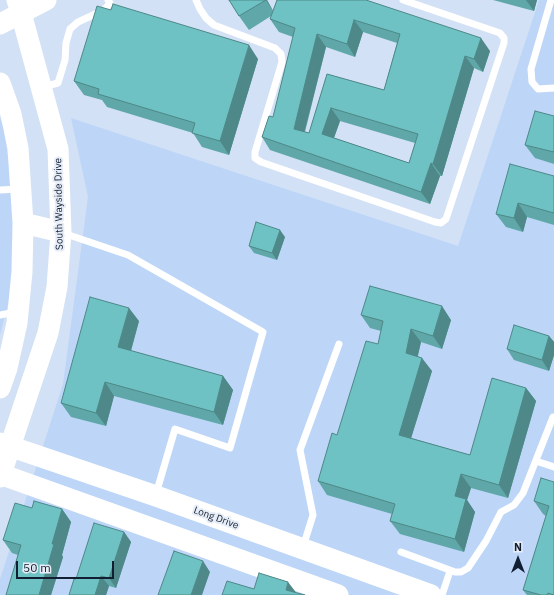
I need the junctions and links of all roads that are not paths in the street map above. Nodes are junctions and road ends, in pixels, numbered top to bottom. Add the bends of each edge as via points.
1 (46, 0) edge
2 (108, 0) edge
3 (196, 0) edge
4 (403, 0) edge
5 (551, 0) edge
6 (19, 7) edge
7 (0, 24) edge
8 (0, 83) edge
9 (41, 87) junction
10 (554, 88) edge
11 (22, 189) junction
12 (0, 190) edge
13 (23, 223) junction
14 (61, 232) junction
15 (9, 313) edge
16 (339, 344) dead end
17 (0, 388) edge
18 (553, 417) edge
19 (5, 445) edge
20 (536, 461) junction
21 (554, 467) edge
22 (0, 475) edge
23 (156, 496) junction
24 (144, 525) junction
25 (302, 549) junction
26 (402, 552) dead end
27 (450, 571) junction
28 (290, 578) junction
29 (338, 595) edge
30 (431, 595) edge
31 (442, 595) edge

1 - 6 main road
2 - 9 lane via 110,3 104,10 78,22 70,29 58,83
3 - 4 lane via 206,18 214,25 275,48 281,54 282,62 255,158 441,223 446,219 504,38 500,33
5 - 10 lane via 531,69 532,82 538,89
6 - 7 main road
6 - 9 main road, South Wayside Drive
8 - 11 main road via 11,114
9 - 14 main road, South Wayside Drive via 58,148
11 - 12 lane
11 - 13 main road
13 - 14 main road
13 - 15 main road via 22,272
14 - 19 main road, South Wayside Drive via 57,287 48,333
14 - 23 lane via 128,255 263,332 230,448 175,429
15 - 17 main road via 7,368
16 - 25 lane via 300,450 314,515
18 - 20 lane
19 - 22 main road, South Wayside Drive
19 - 23 main road, Long Drive
20 - 21 lane
20 - 27 lane via 523,493 514,506 501,512 468,568 461,572
22 - 24 main road
23 - 24 main road
23 - 25 main road, Long Drive
24 - 28 main road
25 - 28 main road
25 - 30 main road, Long Drive
26 - 27 lane
27 - 31 lane
28 - 29 main road

